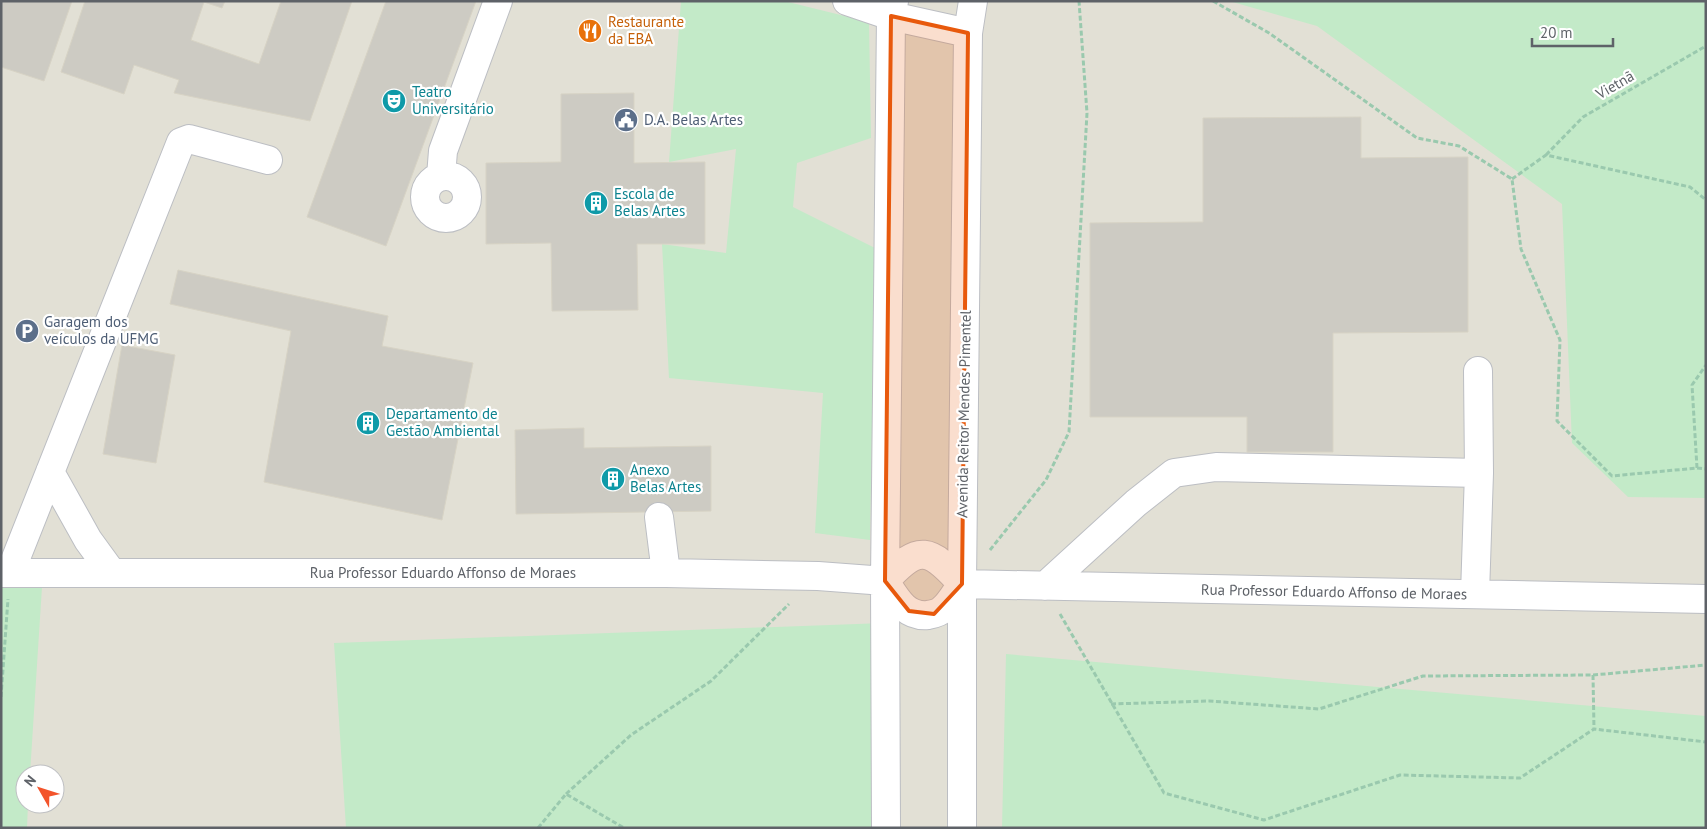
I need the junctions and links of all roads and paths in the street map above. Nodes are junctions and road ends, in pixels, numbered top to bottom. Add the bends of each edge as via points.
1 (498, 1) edge
2 (847, 1) edge
3 (973, 1) edge
4 (1079, 1) edge
5 (1213, 1) edge
6 (892, 9) edge
7 (968, 33) junction
8 (1706, 46) edge
9 (1546, 155) junction
10 (268, 160) dead end
11 (441, 176) dead end
12 (1512, 179) junction
13 (1706, 200) edge
14 (1706, 365) edge
15 (1478, 371) dead end
16 (1697, 468) junction
17 (1706, 469) edge
18 (50, 472) junction
19 (1479, 473) junction
20 (659, 517) dead end
21 (6, 573) edge
22 (666, 573) junction
23 (112, 574) junction
24 (818, 576) junction
25 (885, 581) junction
26 (962, 584) junction
27 (1045, 586) junction
28 (1475, 594) junction
29 (1706, 599) edge
30 (1706, 665) edge
31 (1594, 675) junction
32 (1, 697) edge
33 (1111, 704) junction
34 (1594, 729) junction
35 (1706, 742) edge
36 (566, 794) junction
37 (538, 828) edge
38 (624, 828) edge
39 (886, 828) edge
40 (962, 828) edge

1 - 11 street via 443,151
2 - 6 street
3 - 7 street, Avenida Reitor Mendes Pimentel
4 - 26 path via 1087,113 1070,432 1046,480
5 - 12 path via 1269,33 1417,138 1459,146
6 - 7 street
6 - 25 street
7 - 26 street, Avenida Reitor Mendes Pimentel
8 - 9 path, Vietnã via 1583,117
9 - 12 path, Vietnã
9 - 13 path via 1690,187
10 - 18 street via 189,139 181,142
12 - 16 path via 1521,249 1560,340 1557,421 1612,476
14 - 16 path via 1692,385
15 - 19 street
16 - 17 path
18 - 21 street
18 - 23 street via 88,540
19 - 27 street via 1216,467 1174,473
19 - 28 street
20 - 22 street
21 - 23 street, Rua Professor Eduardo Affonso de Moraes
21 - 32 path
22 - 23 street, Rua Professor Eduardo Affonso de Moraes
22 - 24 street, Rua Professor Eduardo Affonso de Moraes
24 - 25 street, Rua Professor Eduardo Affonso de Moraes
24 - 36 path via 711,681 631,735
25 - 26 street via 908,558 918,554 929,555 938,561
25 - 26 street via 899,603 909,611 923,615 943,610
25 - 39 street
26 - 27 street, Rua Professor Eduardo Affonso de Moraes
26 - 40 street, Avenida Reitor Mendes Pimentel
27 - 28 street, Rua Professor Eduardo Affonso de Moraes
27 - 33 path
28 - 29 street, Rua Professor Eduardo Affonso de Moraes
30 - 31 path
31 - 33 path via 1423,676 1319,709 1209,701
31 - 34 path
33 - 34 path via 1164,793 1264,820 1400,776 1520,778
34 - 35 path
36 - 37 path
36 - 38 path

